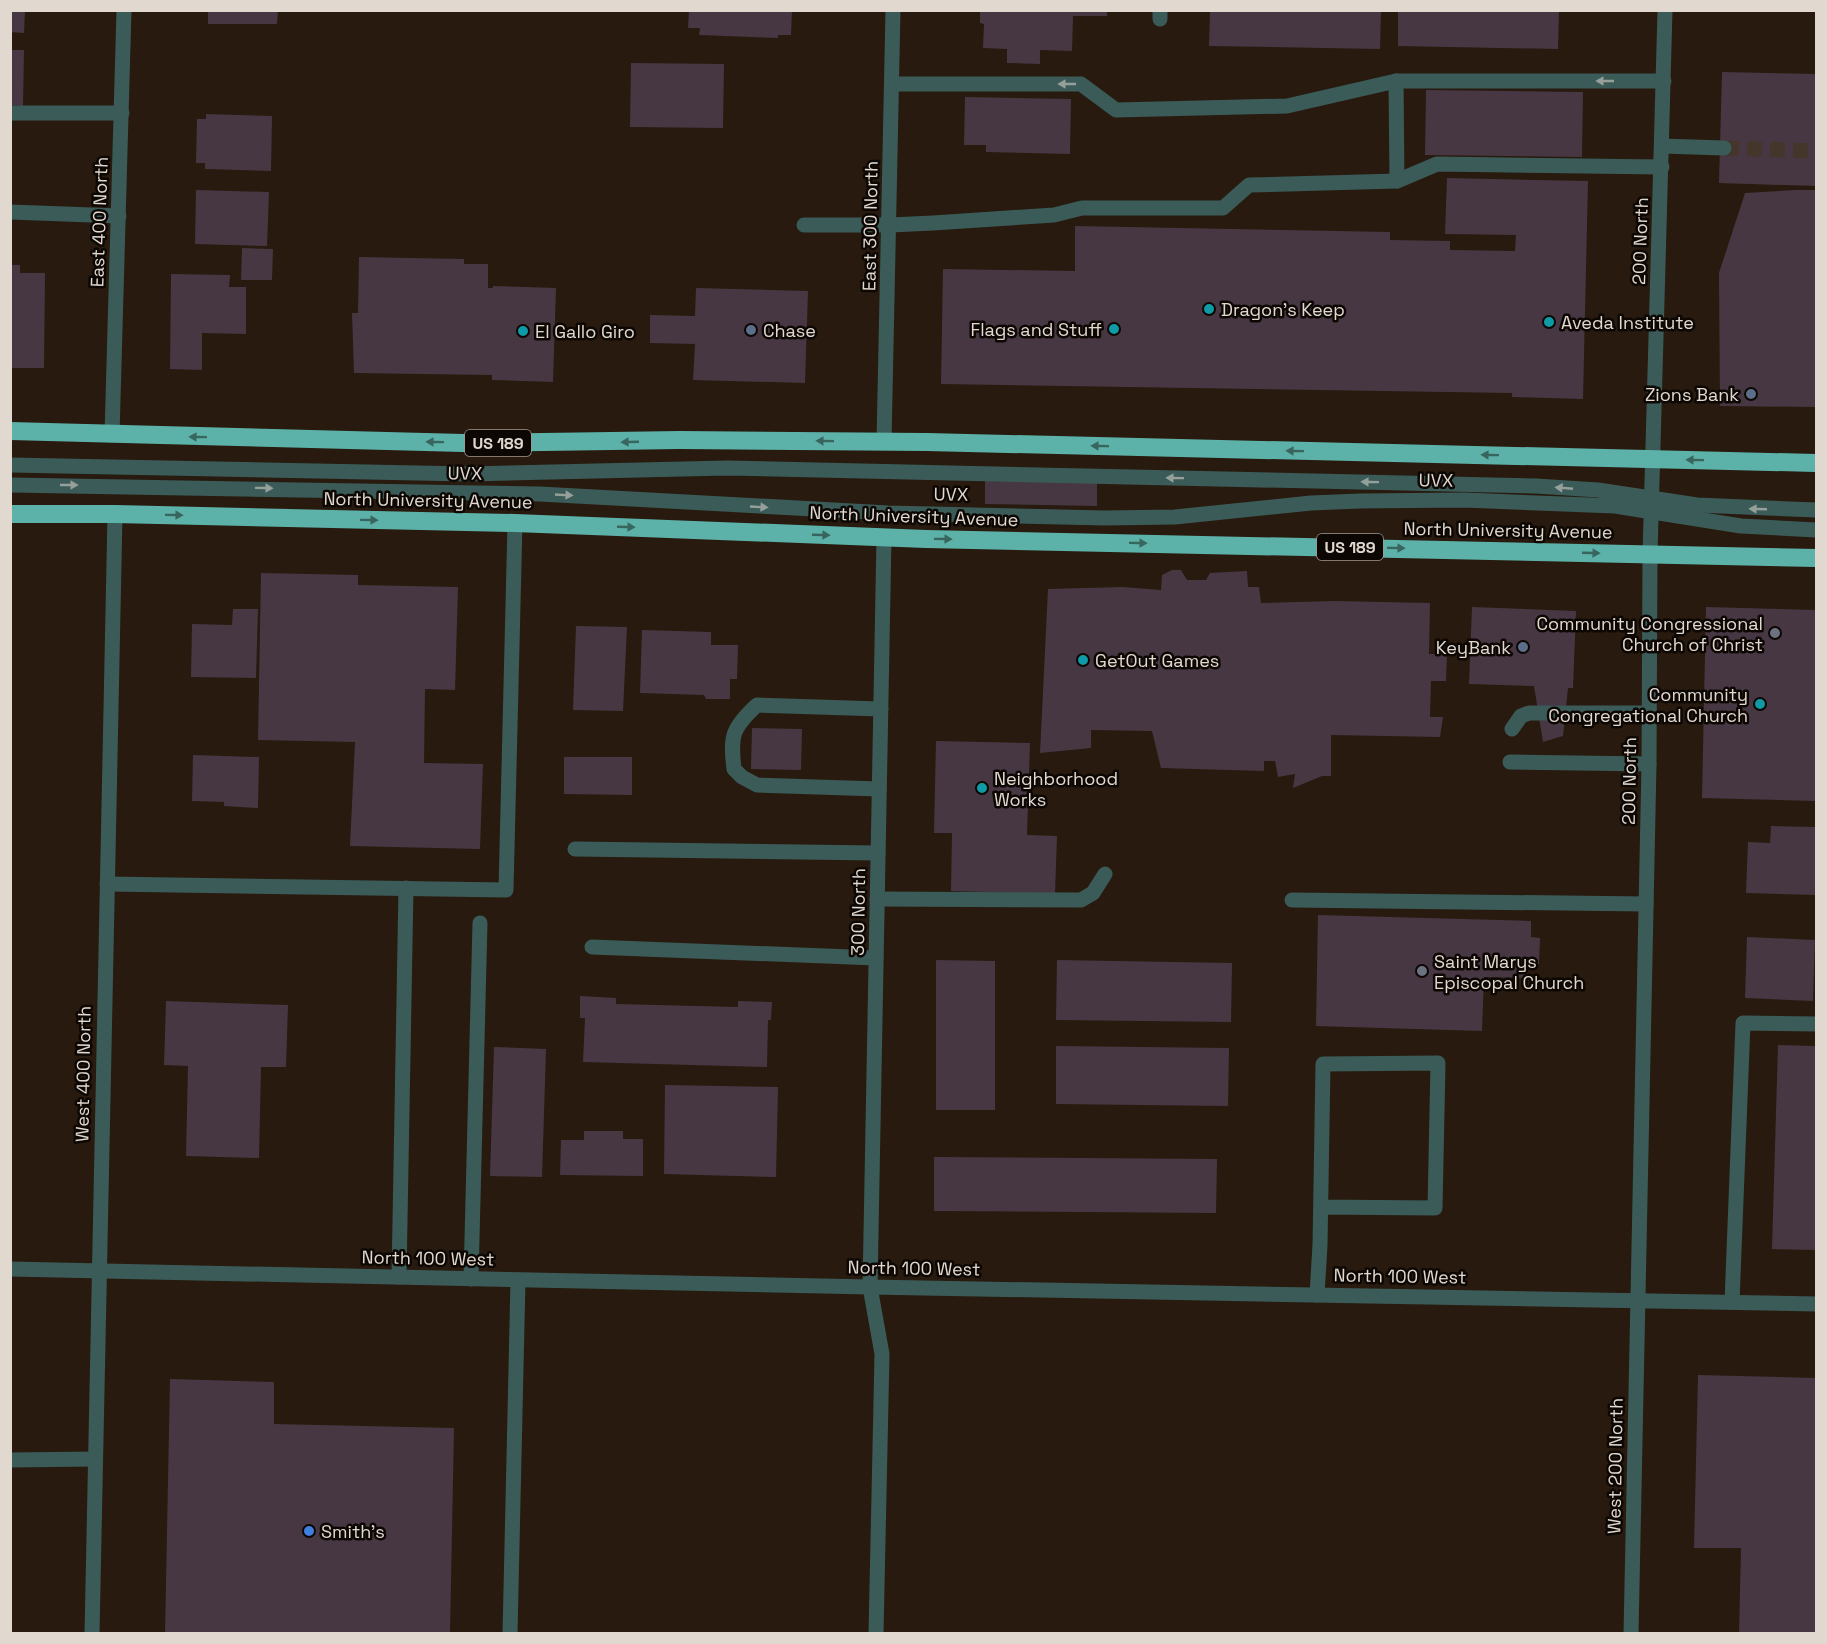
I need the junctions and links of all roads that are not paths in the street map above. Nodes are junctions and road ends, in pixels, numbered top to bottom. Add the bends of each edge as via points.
1 (124, 10) edge
2 (893, 10) edge
3 (1665, 10) edge
4 (1396, 81) junction
5 (1664, 81) junction
6 (892, 84) junction
7 (10, 113) edge
8 (122, 113) junction
9 (1662, 146) junction
10 (1724, 148) tunnel mouth
11 (1662, 167) junction
12 (1397, 181) junction
13 (10, 212) edge
14 (119, 216) junction
15 (804, 225) dead end
16 (890, 225) junction
17 (10, 431) edge
18 (112, 435) junction
19 (884, 442) junction
20 (1653, 459) junction
21 (1816, 463) edge
22 (10, 465) edge
23 (10, 485) edge
24 (1652, 505) junction
25 (1816, 510) edge
26 (10, 514) edge
27 (115, 514) junction
28 (515, 523) junction
29 (1816, 530) edge
30 (884, 537) junction
31 (1650, 555) junction
32 (1816, 558) edge
33 (881, 709) junction
34 (1650, 713) junction
35 (1512, 729) dead end
36 (1510, 762) dead end
37 (1649, 764) junction
38 (879, 789) junction
39 (575, 849) dead end
40 (878, 853) junction
41 (1106, 874) dead end
42 (107, 884) junction
43 (406, 888) junction
44 (878, 899) junction
45 (1292, 900) dead end
46 (1646, 904) junction
47 (480, 923) dead end
48 (592, 948) dead end
49 (876, 958) junction
50 (1816, 1024) edge
51 (1321, 1207) junction
52 (10, 1269) edge
53 (98, 1271) junction
54 (399, 1277) junction
55 (471, 1278) junction
56 (518, 1280) junction
57 (870, 1287) junction
58 (1317, 1295) junction
59 (1638, 1300) junction
60 (1732, 1302) junction
61 (1816, 1304) edge
62 (94, 1459) junction
63 (10, 1460) edge
64 (92, 1634) edge
65 (510, 1634) edge
66 (876, 1634) edge
67 (1631, 1634) edge

1 - 8 street, East 400 North
2 - 6 street, East 300 North
3 - 5 street, 200 North
5 -> 4 street
4 -> 6 street via 1287,106 1116,110 1081,84
4 - 12 street
5 - 9 street, 200 North
6 - 16 street, East 300 North
7 - 8 street
8 - 14 street, East 400 North
9 - 10 street
9 - 11 street, 200 North
11 - 12 street via 1437,164
11 - 20 street, 200 North
12 - 16 street via 1249,185 1223,208 1082,208 1054,216
13 - 14 street
14 - 18 street, East 400 North
15 - 16 street
16 - 19 street, East 300 North
17 - 18 highway, US 189
19 -> 18 highway, US 189 via 463,443
20 -> 19 highway, US 189
21 -> 20 highway, US 189
20 - 24 street, 200 North
24 -> 22 street, UVX via 1598,490 1536,486 705,468 468,474
23 -> 24 street, UVX via 540,494 888,513 1105,518 1175,517 1311,504 1412,500
25 -> 24 street, UVX
24 - 29 street, UVX via 1688,519
24 - 31 street, 200 North
26 - 27 highway, North University Avenue / US 189
27 -> 28 highway, North University Avenue / US 189
27 - 42 street, West 400 North
28 -> 30 highway, North University Avenue / US 189
28 - 43 street via 506,890
30 -> 31 highway, North University Avenue / US 189
30 - 33 street, 300 North
31 - 32 highway, North University Avenue / US 189
31 - 34 street, 200 North
33 - 38 street, 300 North
33 - 38 street via 757,705 743,718 731,742 734,769 757,785
34 - 35 street via 1529,713 1521,716
34 - 37 street, 200 North
36 - 37 street
37 - 46 street, 200 North
38 - 40 street, 300 North
39 - 40 street
40 - 44 street, 300 North
41 - 44 street via 1094,893 1081,900
42 - 43 street
42 - 53 street, West 400 North
43 - 54 street
44 - 49 street, 300 North
45 - 46 street
46 - 59 street, 200 North
47 - 55 street
48 - 49 street
49 - 57 street, 300 North
50 - 60 street via 1743,1023
51 - 51 street via 1323,1064 1438,1063 1435,1208
51 - 58 street
52 - 53 street, North 100 West
53 - 54 street, North 100 West
53 - 62 street, West 400 North
54 - 55 street, North 100 West
55 - 56 street, North 100 West
56 - 57 street, North 100 West
56 - 65 street
57 - 58 street, North 100 West
57 - 66 street, 300 North via 882,1354
58 - 59 street, North 100 West
59 - 60 street, North 100 West
59 - 67 street, West 200 North
60 - 61 street, North 100 West
62 - 63 street
62 - 64 street, West 400 North

